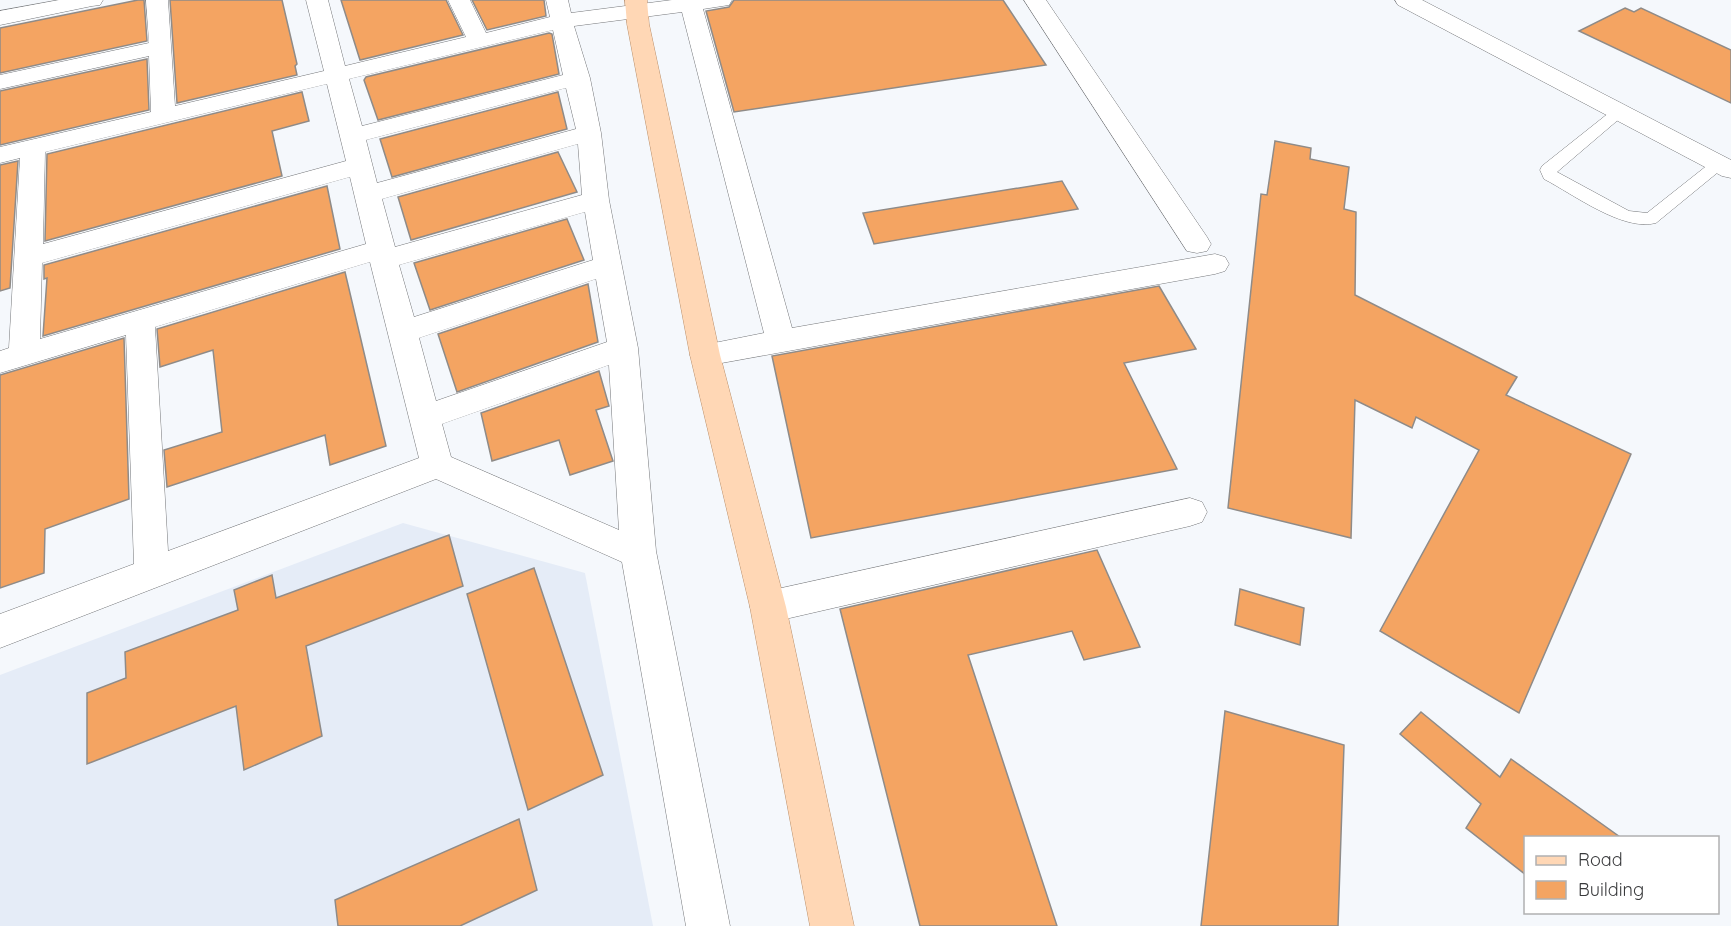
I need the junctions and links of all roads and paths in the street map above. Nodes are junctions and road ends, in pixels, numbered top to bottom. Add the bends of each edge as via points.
1 (157, 0) edge
2 (317, 0) edge
3 (459, 0) edge
4 (721, 0) edge
5 (1035, 0) edge
6 (1406, 0) edge
7 (82, 1) edge
8 (690, 2) edge
9 (637, 5) edge
10 (560, 10) edge
11 (0, 18) edge
12 (478, 40) junction
13 (160, 47) junction
14 (335, 73) junction
15 (578, 78) junction
16 (0, 82) edge
17 (1620, 111) junction
18 (163, 115) junction
19 (589, 133) junction
20 (351, 136) junction
21 (33, 147) junction
22 (0, 155) edge
23 (359, 166) junction
24 (1725, 167) edge
25 (366, 195) junction
26 (596, 200) junction
27 (382, 255) junction
28 (30, 257) junction
29 (609, 265) junction
30 (14, 308) edge
31 (140, 320) junction
32 (402, 332) junction
33 (781, 341) junction
34 (623, 348) junction
35 (705, 355) junction
36 (12, 358) edge
37 (424, 418) junction
38 (437, 465) junction
39 (1190, 512) dead end
40 (638, 551) junction
41 (152, 575) junction
42 (768, 607) junction
43 (0, 631) edge
44 (708, 926) edge
45 (832, 926) edge

1 - 13 street
2 - 14 street
3 - 12 street
4 - 8 street
5 - 33 street via 1206,254
6 - 17 street
7 - 11 street
8 - 9 street
8 - 33 street
9 - 10 street
9 - 35 main road
10 - 12 street
10 - 15 street
12 - 14 street
13 - 16 street
13 - 18 street
14 - 18 street
14 - 20 street
15 - 19 street
15 - 20 street
17 - 24 street
17 - 24 lane via 1548,170 1550,175 1625,216 1650,219
18 - 21 street
19 - 25 street
19 - 26 street
20 - 23 street
21 - 22 street
21 - 28 street
23 - 25 street
23 - 28 street
25 - 27 street
26 - 27 street
26 - 29 street
27 - 31 street
27 - 32 street
28 - 30 street
29 - 32 street
29 - 34 street
30 - 36 street
31 - 36 street
31 - 41 street
32 - 37 street
33 - 35 street
34 - 37 street
34 - 40 street
35 - 42 main road
37 - 38 street
38 - 40 street via 616,545
38 - 41 street
39 - 42 street
40 - 44 street
41 - 43 street
42 - 45 main road

